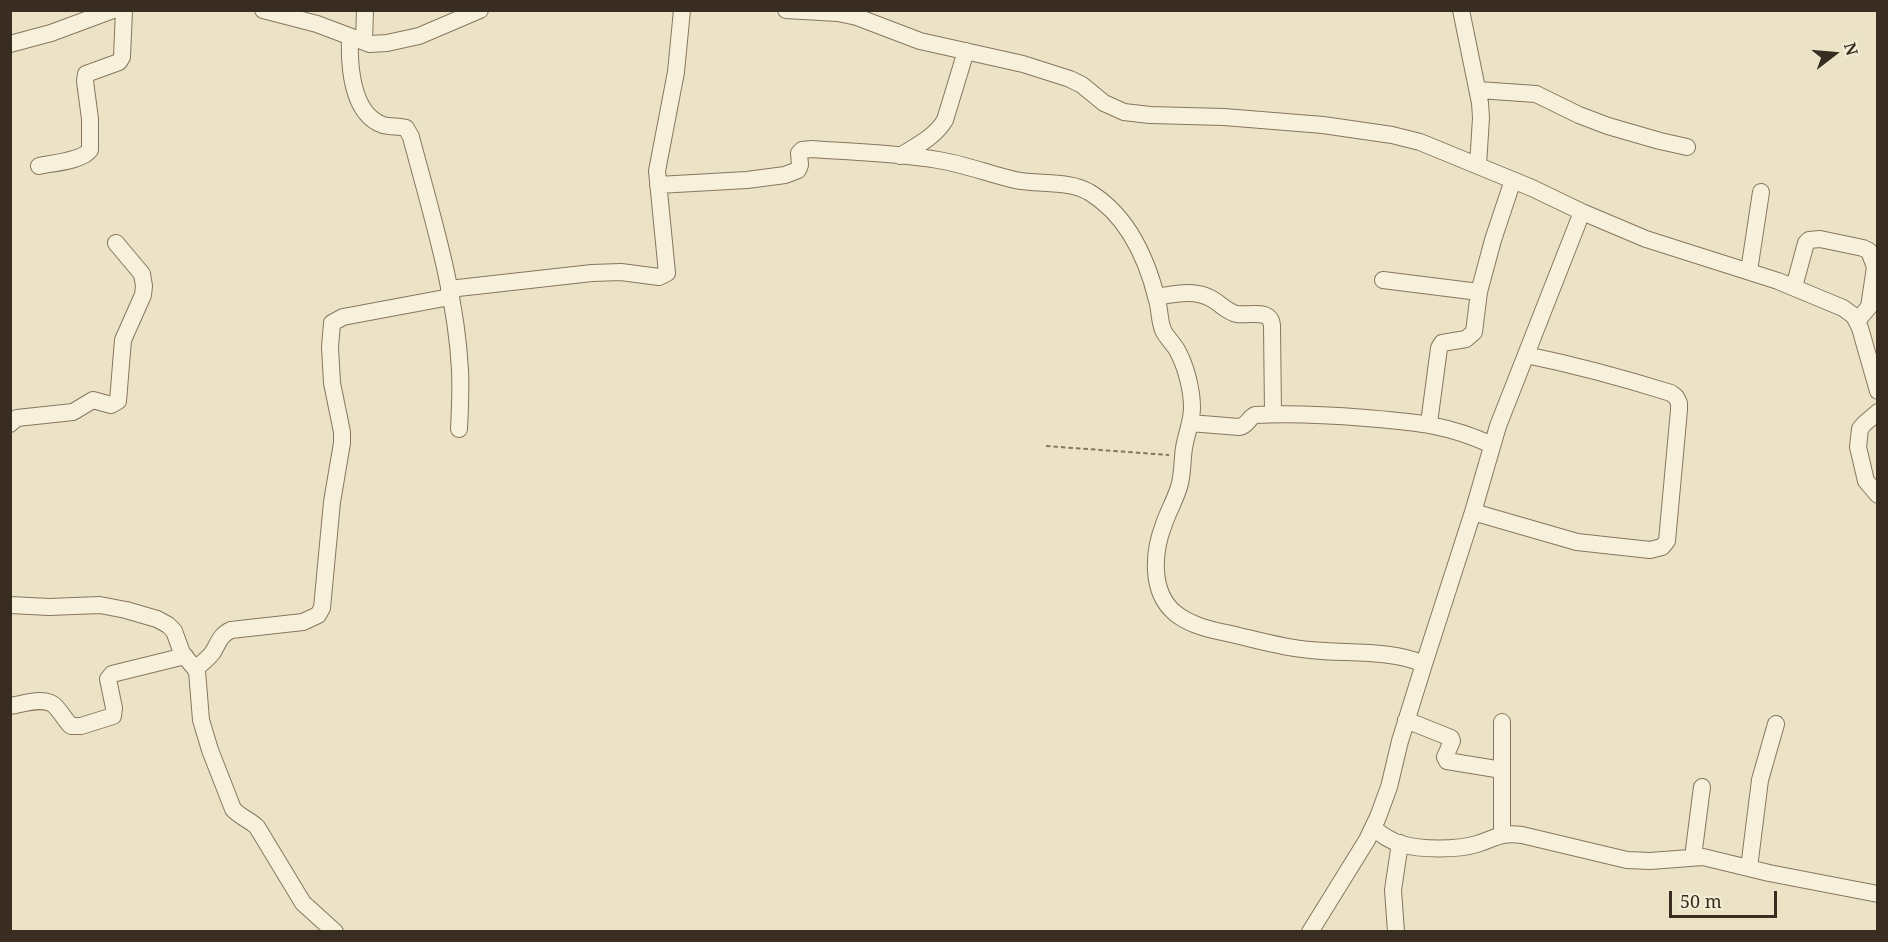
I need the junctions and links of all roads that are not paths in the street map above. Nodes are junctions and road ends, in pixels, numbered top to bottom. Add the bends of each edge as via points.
1 (112, 10) edge
2 (124, 10) edge
3 (263, 10) edge
4 (365, 10) edge
5 (480, 10) edge
6 (682, 10) edge
7 (786, 10) edge
8 (1461, 10) edge
9 (851, 13) edge
10 (357, 40) junction
11 (10, 44) edge
12 (966, 51) junction
13 (1478, 90) junction
14 (1688, 147) dead end
15 (900, 156) junction
16 (1478, 165) junction
17 (39, 166) dead end
18 (1513, 180) junction
19 (658, 185) junction
20 (1761, 192) dead end
21 (1582, 212) junction
22 (116, 243) dead end
23 (1749, 271) junction
24 (1383, 280) dead end
25 (1794, 286) junction
26 (1479, 292) junction
27 (449, 293) junction
28 (1156, 297) junction
29 (1857, 321) junction
30 (1526, 355) junction
31 (1878, 392) edge
32 (1878, 412) edge
33 (1273, 414) junction
34 (1190, 423) junction
35 (1430, 423) junction
36 (10, 424) edge
37 (459, 429) dead end
38 (1492, 445) junction
39 (1878, 495) edge
40 (1473, 512) junction
41 (10, 604) edge
42 (190, 662) junction
43 (1424, 664) junction
44 (10, 706) edge
45 (1413, 722) junction
46 (1502, 723) dead end
47 (1776, 723) dead end
48 (1502, 770) junction
49 (1702, 787) dead end
50 (1502, 834) junction
51 (1388, 838) junction
52 (1692, 857) junction
53 (1749, 868) junction
54 (1878, 894) edge
55 (335, 932) edge
56 (1310, 932) edge
57 (1396, 932) edge

1 - 11 street
2 - 17 street via 122,57 86,74 90,150 81,157
3 - 10 street via 317,24
4 - 10 street
5 - 10 street via 419,36 387,43
6 - 19 street via 676,72 658,162
7 - 9 street
8 - 13 street
9 - 12 street via 920,41
10 - 27 street via 350,71 352,82 371,117 409,131
12 - 15 street via 941,127
12 - 16 street via 1023,63 1070,79 1124,112 1323,125 1392,135
13 - 14 street via 1536,93 1608,126
13 - 16 street
15 - 19 street via 806,149 799,153 798,170 785,175
15 - 28 street via 1089,192 1128,230 1144,260
16 - 18 street
18 - 21 street
18 - 26 street
19 - 27 street via 667,270 663,276 592,273 480,284
20 - 23 street
21 - 23 street via 1646,239
21 - 30 street
22 - 36 street via 142,274 144,286 123,340 118,401 111,405 93,400 73,412 17,418
23 - 25 street
24 - 26 street
25 - 29 street via 1844,308
25 - 29 street via 1809,240 1869,251 1875,267 1869,307
26 - 35 street via 1474,332 1466,339 1442,343 1438,348
27 - 37 street via 460,370
27 - 42 street via 343,317 332,323 332,383 342,443 322,608 318,615 303,622 225,632 210,655
28 - 33 street via 1193,293 1208,297 1235,314 1269,317
28 - 34 street via 1162,327 1185,370 1192,406
29 - 31 street
30 - 38 street
30 - 40 street via 1611,375 1676,397 1679,410 1667,541 1650,550 1577,542
32 - 39 street via 1860,429 1858,442 1866,481
33 - 34 street via 1255,415 1242,426
33 - 35 street
34 - 43 street via 1182,478 1156,550 1159,590 1166,604 1187,622 1199,626 1307,650 1401,656
35 - 38 street
38 - 40 street
40 - 43 street
41 - 42 street via 100,605 157,619 174,631
42 - 44 street via 112,674 108,679 113,716 81,726 71,726 51,703
42 - 55 street via 198,679 201,720 233,809 257,827 303,903
43 - 45 street
45 - 48 street via 1452,739 1445,760
45 - 51 street via 1389,787
46 - 48 street
47 - 53 street via 1760,780
48 - 50 street
49 - 52 street
50 - 51 street via 1464,847 1428,848
50 - 52 street via 1522,835 1627,860
51 - 56 street
51 - 57 street
52 - 53 street
53 - 54 street

